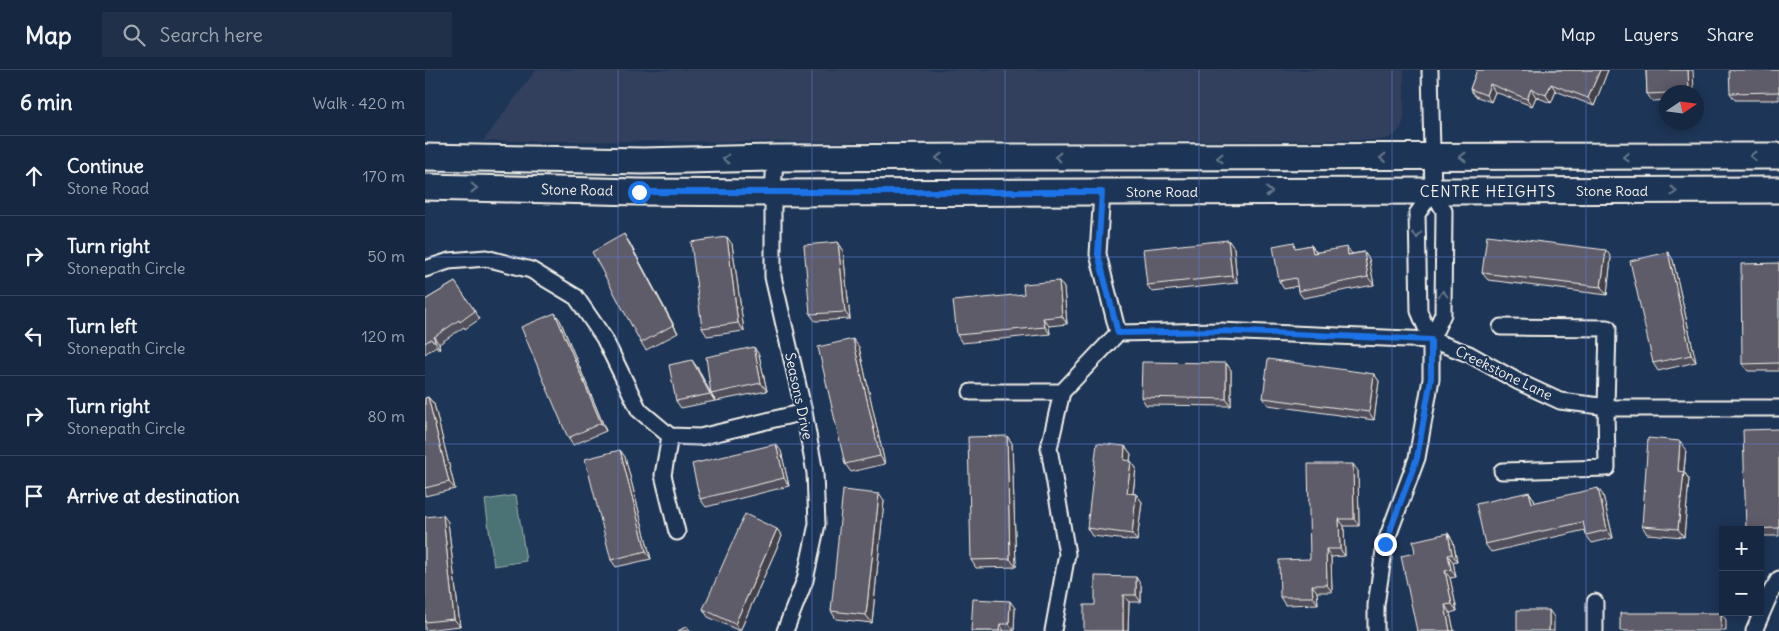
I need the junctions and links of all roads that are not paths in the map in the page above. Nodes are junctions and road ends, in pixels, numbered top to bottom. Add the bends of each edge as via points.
1 (1430, 70) edge
2 (1779, 156) edge
3 (425, 157) edge
4 (1432, 157) junction
5 (775, 158) junction
6 (425, 186) edge
7 (1779, 190) edge
8 (1433, 191) junction
9 (1102, 192) junction
10 (773, 193) junction
11 (425, 269) edge
12 (1501, 327) dead end
13 (1118, 333) junction
14 (1431, 340) junction
15 (971, 392) dead end
16 (1062, 392) junction
17 (1606, 407) junction
18 (1779, 408) edge
19 (804, 412) junction
20 (670, 436) junction
21 (1502, 471) dead end
22 (677, 532) dead end
23 (1779, 579) edge
24 (1595, 602) dead end
25 (785, 631) edge
26 (1053, 631) edge
27 (1376, 631) edge
28 (1595, 631) edge
29 (1754, 631) edge

1 - 4 street
2 -> 4 main road
5 -> 3 main road via 643,161
4 -> 5 main road
4 - 8 street
5 - 10 street, Seasons Drive
6 -> 10 main road, Stone Road
8 -> 7 main road, Stone Road
9 -> 8 main road, Stone Road
14 -> 8 street via 1443,314 1444,211
8 -> 14 street via 1417,214 1419,311
9 - 10 main road, Stone Road
9 - 13 street via 1098,254
10 - 19 street, Seasons Drive via 773,277
11 - 20 street via 449,261 486,258 531,270 576,297 604,338 639,410
12 - 17 street via 1608,328
13 - 14 street, Creekstone Lane via 1220,331
13 - 16 street
14 - 17 street, Creekstone Lane via 1469,354 1560,401
14 - 27 street via 1431,378 1417,458 1385,544 1376,605
15 - 16 street
16 - 26 street via 1049,448 1067,554
17 - 18 street, Creekstone Lane
17 - 21 street via 1607,468
19 - 20 street via 700,437
19 - 25 street, Seasons Drive via 815,473 817,524 805,580
20 - 22 street via 663,475
23 - 29 street
24 - 28 street

